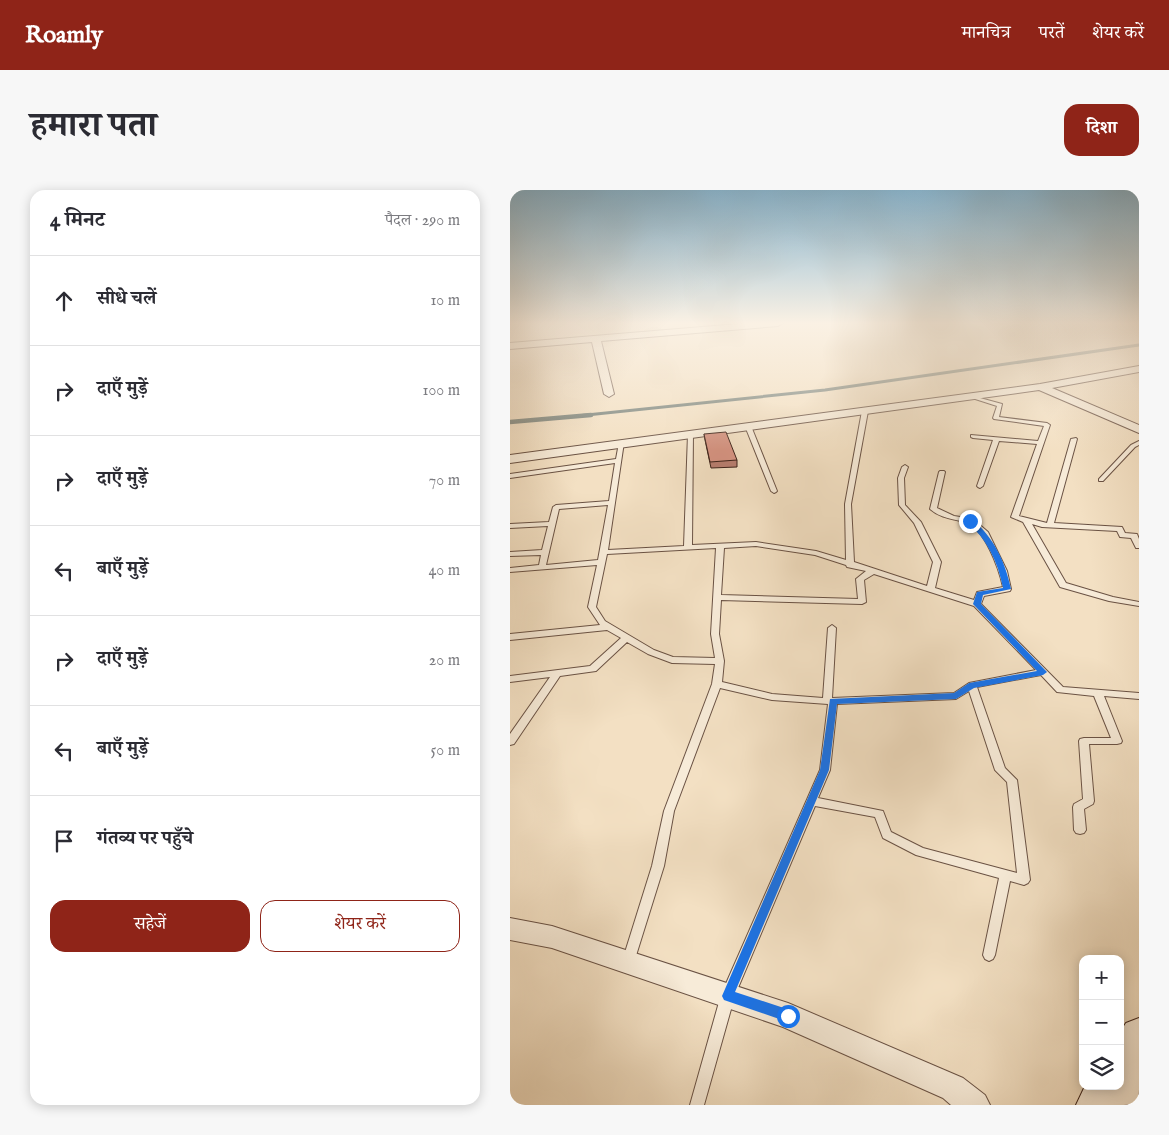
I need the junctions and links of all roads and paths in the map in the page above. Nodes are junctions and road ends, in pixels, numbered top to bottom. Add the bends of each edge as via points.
1 (602, 366) edge
2 (1139, 369) edge
3 (1040, 387) junction
4 (609, 394) dead end
5 (972, 396) junction
6 (865, 411) junction
7 (748, 426) junction
8 (1139, 429) edge
9 (691, 434) junction
10 (973, 436) dead end
11 (997, 438) junction
12 (1074, 438) dead end
13 (1041, 442) junction
14 (622, 443) junction
15 (1139, 443) edge
16 (510, 459) edge
17 (619, 461) junction
18 (905, 467) dead end
19 (942, 472) dead end
20 (510, 476) edge
21 (1101, 480) dead end
22 (980, 486) dead end
23 (774, 491) dead end
24 (612, 503) junction
25 (1026, 520) junction
26 (552, 524) junction
27 (510, 526) edge
28 (1050, 526) junction
29 (720, 546) junction
30 (1139, 546) edge
31 (688, 547) junction
32 (546, 552) junction
33 (604, 552) junction
34 (510, 554) edge
35 (602, 562) junction
36 (850, 564) junction
37 (542, 567) junction
38 (510, 570) edge
39 (871, 572) junction
40 (930, 590) junction
41 (717, 597) junction
42 (977, 604) junction
43 (1139, 604) edge
44 (607, 627) junction
45 (832, 628) dead end
46 (510, 637) edge
47 (626, 638) junction
48 (720, 661) junction
49 (1043, 672) junction
50 (557, 674) junction
51 (510, 679) edge
52 (717, 684) junction
53 (972, 685) junction
54 (1098, 693) junction
55 (1139, 696) edge
56 (830, 701) junction
57 (510, 742) edge
58 (812, 801) junction
59 (1080, 830) dead end
60 (1004, 875) junction
61 (510, 929) edge
62 (989, 955) dead end
63 (628, 962) junction
64 (728, 996) junction
65 (1139, 1036) edge
66 (1124, 1060) edge
67 (1139, 1088) edge
68 (1105, 1090) edge
69 (697, 1105) edge
70 (976, 1105) edge
71 (1096, 1105) edge
72 (1129, 1105) edge

1 - 4 street
2 - 3 street
3 - 5 street
3 - 8 street
5 - 6 street
5 - 13 lane via 1000,406 996,418 1047,425
6 - 7 street
6 - 36 lane via 848,504
7 - 9 street
7 - 23 lane
9 - 14 street
9 - 31 lane
10 - 11 lane
11 - 13 lane
11 - 22 lane
12 - 28 lane
13 - 25 lane via 1015,517
14 - 16 street
14 - 17 lane
15 - 21 lane
17 - 20 lane
17 - 24 lane
18 - 40 lane via 901,478 902,505 917,522 937,562
19 - 42 lane via 933,509 952,518 970,521 985,534 1003,571 1007,589 980,594
24 - 26 lane via 556,507
24 - 33 lane
25 - 28 lane
25 - 43 lane via 1063,585
26 - 27 lane
26 - 32 lane
28 - 30 lane via 1119,529 1123,535 1134,536
29 - 31 lane
29 - 36 lane via 756,544 816,554
29 - 41 lane
31 - 33 lane
32 - 34 lane
32 - 37 lane
33 - 35 lane
35 - 37 lane
35 - 44 lane via 592,607
36 - 39 lane
37 - 38 lane
39 - 40 lane
39 - 41 lane via 860,579 862,602
40 - 42 lane
41 - 48 lane via 715,634
42 - 49 lane
44 - 46 lane
44 - 47 lane
45 - 56 lane
47 - 48 lane via 672,660
47 - 50 lane via 594,669
48 - 52 lane
49 - 53 lane
49 - 54 lane via 1060,690
50 - 51 lane
50 - 57 lane
52 - 56 lane via 772,696
52 - 63 lane via 669,811 658,866
53 - 56 lane via 956,696
53 - 60 lane via 1000,770 1012,780 1024,880
54 - 55 lane
54 - 59 lane via 1117,741 1084,741 1089,802 1078,807
56 - 58 lane via 825,770
58 - 60 lane via 879,814 887,835 920,852
58 - 64 lane
60 - 62 lane
61 - 63 street via 552,937
63 - 64 street
64 - 69 lane
64 - 70 street via 788,1016 945,1084
65 - 66 main road
67 - 72 main road
68 - 71 main road

